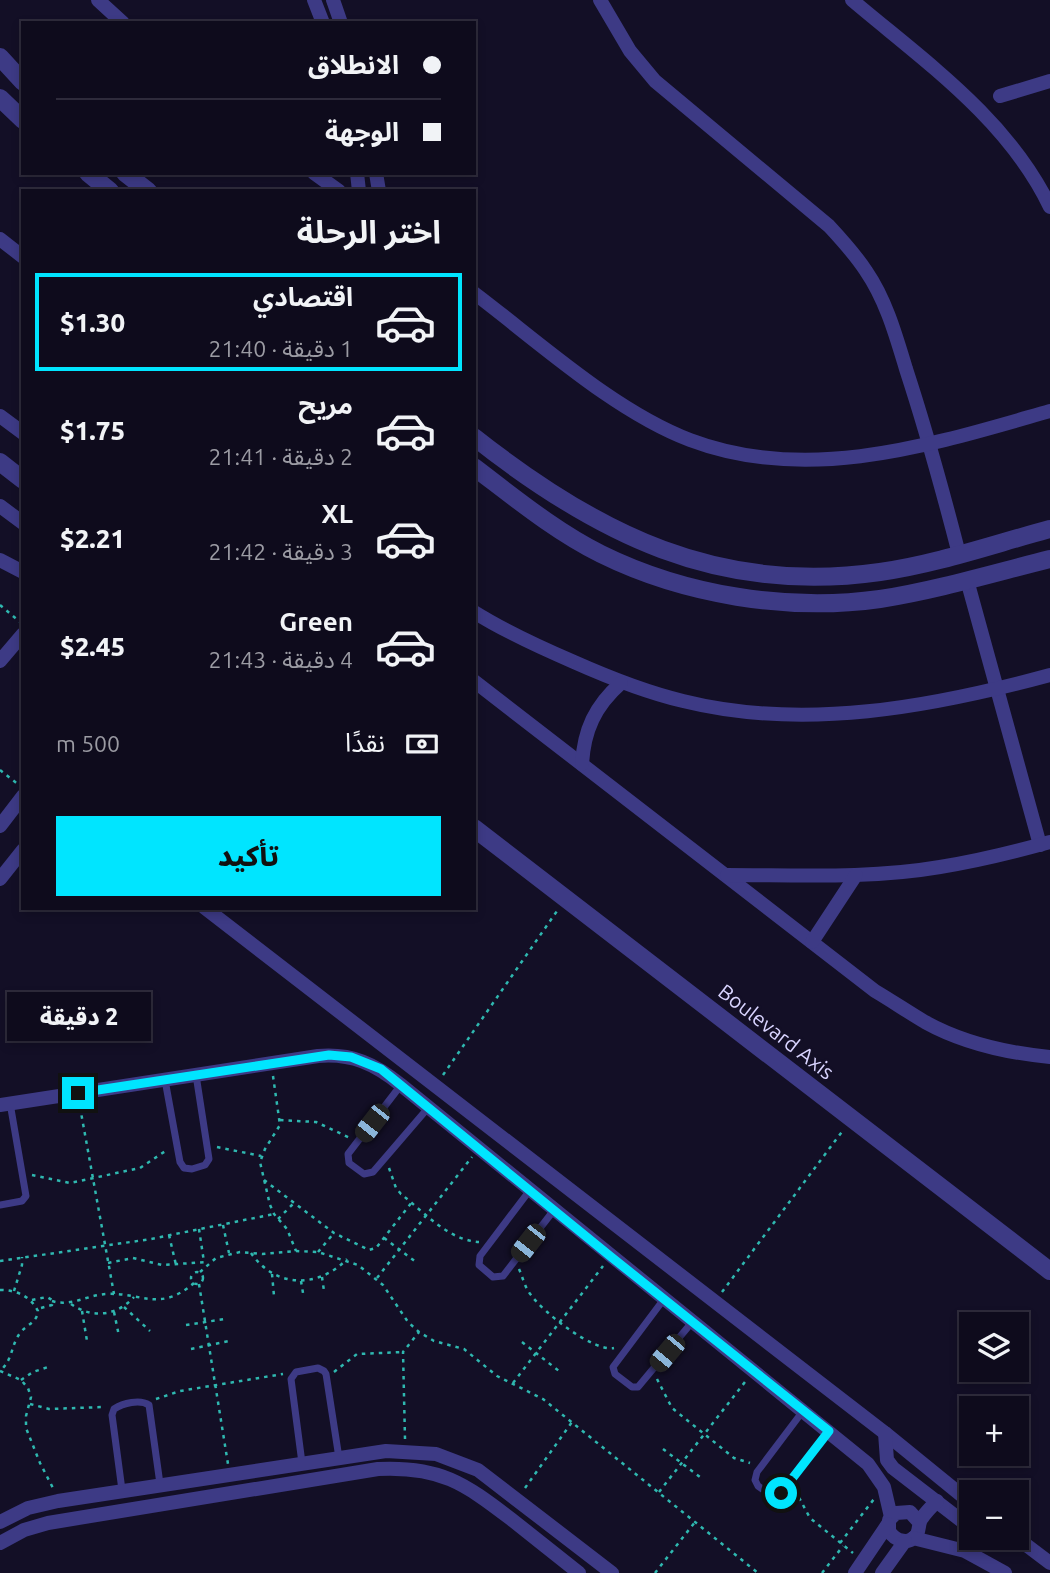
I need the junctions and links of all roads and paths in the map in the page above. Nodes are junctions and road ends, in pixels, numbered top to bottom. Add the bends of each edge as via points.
1 (98, 0) edge
2 (314, 0) edge
3 (333, 0) edge
4 (600, 0) edge
5 (852, 0) edge
6 (121, 21) edge
7 (322, 21) edge
8 (340, 21) edge
9 (0, 57) edge
10 (21, 80) edge
11 (1050, 81) edge
12 (1000, 96) dead end
13 (1, 102) edge
14 (21, 118) edge
15 (90, 175) edge
16 (128, 175) edge
17 (317, 175) edge
18 (108, 189) edge
19 (145, 189) edge
20 (336, 189) edge
21 (1050, 207) edge
22 (0, 239) edge
23 (21, 255) edge
24 (476, 295) edge
25 (1050, 411) edge
26 (0, 416) edge
27 (21, 432) edge
28 (476, 438) edge
29 (931, 445) junction
30 (0, 462) edge
31 (476, 469) edge
32 (21, 478) edge
33 (0, 506) edge
34 (21, 522) edge
35 (1050, 529) edge
36 (959, 554) junction
37 (1050, 559) edge
38 (0, 560) edge
39 (21, 571) edge
40 (967, 580) junction
41 (0, 605) edge
42 (476, 613) edge
43 (21, 622) edge
44 (21, 636) edge
45 (0, 661) edge
46 (1050, 675) edge
47 (476, 683) edge
48 (621, 683) junction
49 (998, 689) junction
50 (582, 764) junction
51 (0, 770) edge
52 (21, 786) edge
53 (21, 799) edge
54 (0, 826) edge
55 (476, 830) edge
56 (1045, 844) edge
57 (21, 853) edge
58 (727, 875) junction
59 (856, 875) junction
60 (0, 879) edge
61 (565, 899) junction
62 (208, 910) edge
63 (812, 942) junction
64 (1050, 1057) edge
65 (271, 1063) junction
66 (196, 1075) junction
67 (165, 1080) junction
68 (401, 1085) junction
69 (435, 1087) junction
70 (78, 1093) junction
71 (5, 1104) edge
72 (429, 1107) junction
73 (852, 1119) junction
74 (280, 1120) junction
75 (357, 1142) junction
76 (177, 1144) junction
77 (207, 1144) junction
78 (480, 1148) junction
79 (261, 1156) junction
80 (385, 1158) junction
81 (22, 1172) junction
82 (93, 1178) junction
83 (264, 1180) junction
84 (530, 1189) junction
85 (294, 1202) junction
86 (411, 1202) junction
87 (0, 1205) edge
88 (555, 1209) junction
89 (274, 1214) junction
90 (427, 1214) junction
91 (278, 1219) junction
92 (223, 1224) junction
93 (199, 1229) junction
94 (334, 1233) junction
95 (169, 1235) junction
96 (384, 1238) junction
97 (489, 1243) junction
98 (105, 1244) junction
99 (399, 1250) junction
100 (296, 1251) junction
101 (318, 1252) junction
102 (229, 1253) junction
103 (250, 1253) junction
104 (610, 1256) junction
105 (22, 1257) junction
106 (347, 1259) junction
107 (515, 1260) junction
108 (0, 1261) edge
109 (210, 1261) junction
110 (204, 1262) junction
111 (416, 1262) dead end
112 (108, 1263) junction
113 (176, 1265) junction
114 (1050, 1271) edge
115 (201, 1272) junction
116 (272, 1274) junction
117 (322, 1277) junction
118 (377, 1278) junction
119 (301, 1281) junction
120 (197, 1284) junction
121 (0, 1290) edge
122 (14, 1291) junction
123 (324, 1291) dead end
124 (114, 1293) junction
125 (303, 1293) dead end
126 (274, 1296) dead end
127 (134, 1297) junction
128 (665, 1298) junction
129 (31, 1300) junction
130 (52, 1301) junction
131 (70, 1303) junction
132 (714, 1303) junction
133 (124, 1307) junction
134 (37, 1309) junction
135 (82, 1311) junction
136 (113, 1312) junction
137 (225, 1319) dead end
138 (693, 1321) junction
139 (205, 1322) junction
140 (560, 1322) junction
141 (186, 1325) dead end
142 (150, 1331) dead end
143 (419, 1332) junction
144 (119, 1336) dead end
145 (87, 1341) dead end
146 (229, 1342) dead end
147 (522, 1342) dead end
148 (629, 1345) junction
149 (209, 1346) junction
150 (191, 1349) dead end
151 (403, 1352) junction
152 (536, 1353) junction
153 (48, 1367) dead end
154 (653, 1369) junction
155 (754, 1370) junction
156 (0, 1371) edge
157 (559, 1371) dead end
158 (292, 1375) junction
159 (327, 1379) junction
160 (20, 1380) junction
161 (513, 1383) junction
162 (215, 1385) junction
163 (146, 1403) junction
164 (30, 1404) junction
165 (114, 1409) junction
166 (804, 1410) junction
167 (572, 1422) junction
168 (829, 1431) junction
169 (885, 1433) junction
170 (704, 1434) junction
171 (663, 1449) dead end
172 (406, 1451) junction
173 (339, 1458) junction
174 (766, 1460) junction
175 (302, 1463) junction
176 (681, 1463) junction
177 (229, 1474) junction
178 (700, 1477) dead end
179 (790, 1481) junction
180 (160, 1484) junction
181 (884, 1487) junction
182 (919, 1487) junction
183 (122, 1490) junction
184 (659, 1492) junction
185 (959, 1493) edge
186 (517, 1499) junction
187 (58, 1501) junction
188 (937, 1501) junction
189 (894, 1517) junction
190 (959, 1518) edge
191 (0, 1522) edge
192 (695, 1522) junction
193 (919, 1522) junction
194 (909, 1540) junction
195 (0, 1543) edge
196 (841, 1544) junction
197 (1029, 1547) edge
198 (1050, 1563) edge
199 (859, 1567) edge
200 (579, 1573) edge
201 (612, 1573) edge
202 (655, 1573) edge
203 (758, 1573) edge
204 (822, 1573) edge
205 (882, 1573) edge
206 (1004, 1573) edge

1 - 6 street
2 - 7 street
3 - 8 street
4 - 29 street via 630,51 655,81 828,226 867,271 889,317
5 - 21 street via 971,100 1015,149
9 - 10 street
11 - 12 street
13 - 14 street
15 - 18 street
16 - 19 street
17 - 20 street
22 - 23 street
24 - 29 street via 607,394 690,440 792,460 844,459
25 - 29 street
26 - 27 street
28 - 36 street via 561,500 630,538 692,560 764,574 839,576
29 - 36 street
30 - 32 street
31 - 40 street via 552,526 601,554 710,590 799,603 842,603
33 - 34 street
35 - 36 street
37 - 40 street
38 - 39 street
40 - 49 street
41 - 43 path
42 - 48 street via 523,640
44 - 45 street
46 - 49 street
47 - 50 street
48 - 49 street via 697,704 786,715 889,708
48 - 50 street via 607,695 587,727
49 - 56 street
50 - 58 street
51 - 52 path
53 - 54 street
55 - 61 street, Boulevard Axis
56 - 59 street via 939,868
57 - 60 street
58 - 59 street
58 - 63 street
59 - 63 street
61 - 69 path
61 - 73 street, Boulevard Axis
62 - 69 street
63 - 64 street via 875,991 927,1023 990,1047
65 - 66 street
65 - 68 street via 329,1055 351,1057 381,1069
65 - 74 path
66 - 67 street
66 - 77 lane
67 - 70 street
67 - 76 lane
68 - 72 street
68 - 75 lane
69 - 132 street
70 - 71 street
70 - 82 path
71 - 81 lane
72 - 78 street
72 - 80 lane
73 - 114 street, Boulevard Axis
73 - 132 path
74 - 75 path via 316,1122
74 - 79 path
75 - 80 lane via 347,1161 364,1174 373,1172
76 - 77 lane via 181,1165 191,1169 207,1163
76 - 82 path via 140,1168
77 - 79 path
78 - 84 street
78 - 90 path
79 - 83 path
80 - 86 path via 396,1188
81 - 82 path via 62,1183
81 - 87 lane via 24,1200
82 - 98 path
83 - 85 path
83 - 89 path
84 - 88 street
84 - 97 lane
85 - 91 path
85 - 94 path
86 - 90 path
86 - 96 path
88 - 104 street
88 - 107 lane
89 - 91 path
89 - 92 path
90 - 97 path via 457,1237
90 - 99 path
91 - 100 path
92 - 93 path
92 - 102 path
93 - 95 path
93 - 110 path
94 - 96 path via 369,1250
94 - 101 path
95 - 98 path
95 - 113 path
96 - 99 path
97 - 107 lane via 478,1263 493,1277 503,1276
98 - 105 path
98 - 112 path
99 - 111 path
99 - 118 path
100 - 101 path
100 - 103 path
101 - 106 path
102 - 103 path
102 - 109 path
103 - 116 path
104 - 128 street
104 - 140 path
105 - 108 path
105 - 122 path
106 - 117 path
106 - 118 path
107 - 140 path via 529,1293
109 - 110 path
109 - 115 path
110 - 113 path
112 - 113 path via 133,1258
112 - 124 path
115 - 120 path via 204,1279
115 - 120 path via 191,1276
116 - 119 path
116 - 126 path
117 - 119 path
117 - 123 path
118 - 143 path
119 - 125 path
120 - 127 path via 166,1298
120 - 139 path
121 - 122 path
122 - 129 path
124 - 127 path
124 - 131 path
127 - 133 path
128 - 138 street
128 - 148 lane
129 - 130 path via 47,1297
129 - 134 path
130 - 131 path
130 - 134 path
131 - 135 path
132 - 169 street
133 - 136 path
133 - 142 path
134 - 156 path via 37,1319 19,1335 11,1358
135 - 136 path
135 - 145 path
136 - 144 path
137 - 139 path
138 - 154 lane
138 - 155 street
139 - 141 path
139 - 149 path
140 - 148 path via 597,1347
140 - 152 path
143 - 151 path
143 - 161 path via 464,1349
146 - 149 path
147 - 152 path
148 - 154 lane via 613,1367 617,1377 636,1387
149 - 150 path
149 - 162 path
151 - 159 path via 357,1354
151 - 172 path
152 - 157 path
152 - 161 path
153 - 160 path
154 - 170 path via 672,1408
155 - 166 street
155 - 170 path
156 - 160 path
158 - 159 lane via 318,1368
158 - 162 path
158 - 175 lane
159 - 173 lane
160 - 164 path via 31,1394
161 - 167 path
162 - 163 path
162 - 177 path
163 - 165 lane
163 - 180 lane
164 - 165 path via 49,1409
164 - 187 path via 27,1433
165 - 183 lane
166 - 168 street
166 - 174 lane
167 - 184 path
167 - 186 path
168 - 179 lane
168 - 181 street via 868,1464
169 - 182 street via 887,1460
169 - 185 street
170 - 174 path via 740,1461
170 - 176 path
171 - 176 path
172 - 173 street
172 - 186 street via 436,1454 464,1464
173 - 175 street
174 - 179 lane via 755,1476 758,1486 778,1495
175 - 177 street
176 - 178 path
176 - 184 path
177 - 180 street
179 - 196 path via 810,1518
180 - 183 street
181 - 189 street
181 - 196 path
182 - 188 street
182 - 189 street
183 - 187 street
184 - 192 path
186 - 201 street
187 - 191 street via 28,1508
188 - 190 street
188 - 193 street
189 - 193 street via 914,1514
189 - 194 street via 893,1537
189 - 199 street
192 - 202 path
192 - 203 path
193 - 194 street
194 - 205 street
194 - 206 street via 965,1552
195 - 200 street via 48,1522 378,1469 406,1469 473,1489
196 - 199 path
196 - 204 path
197 - 198 street

